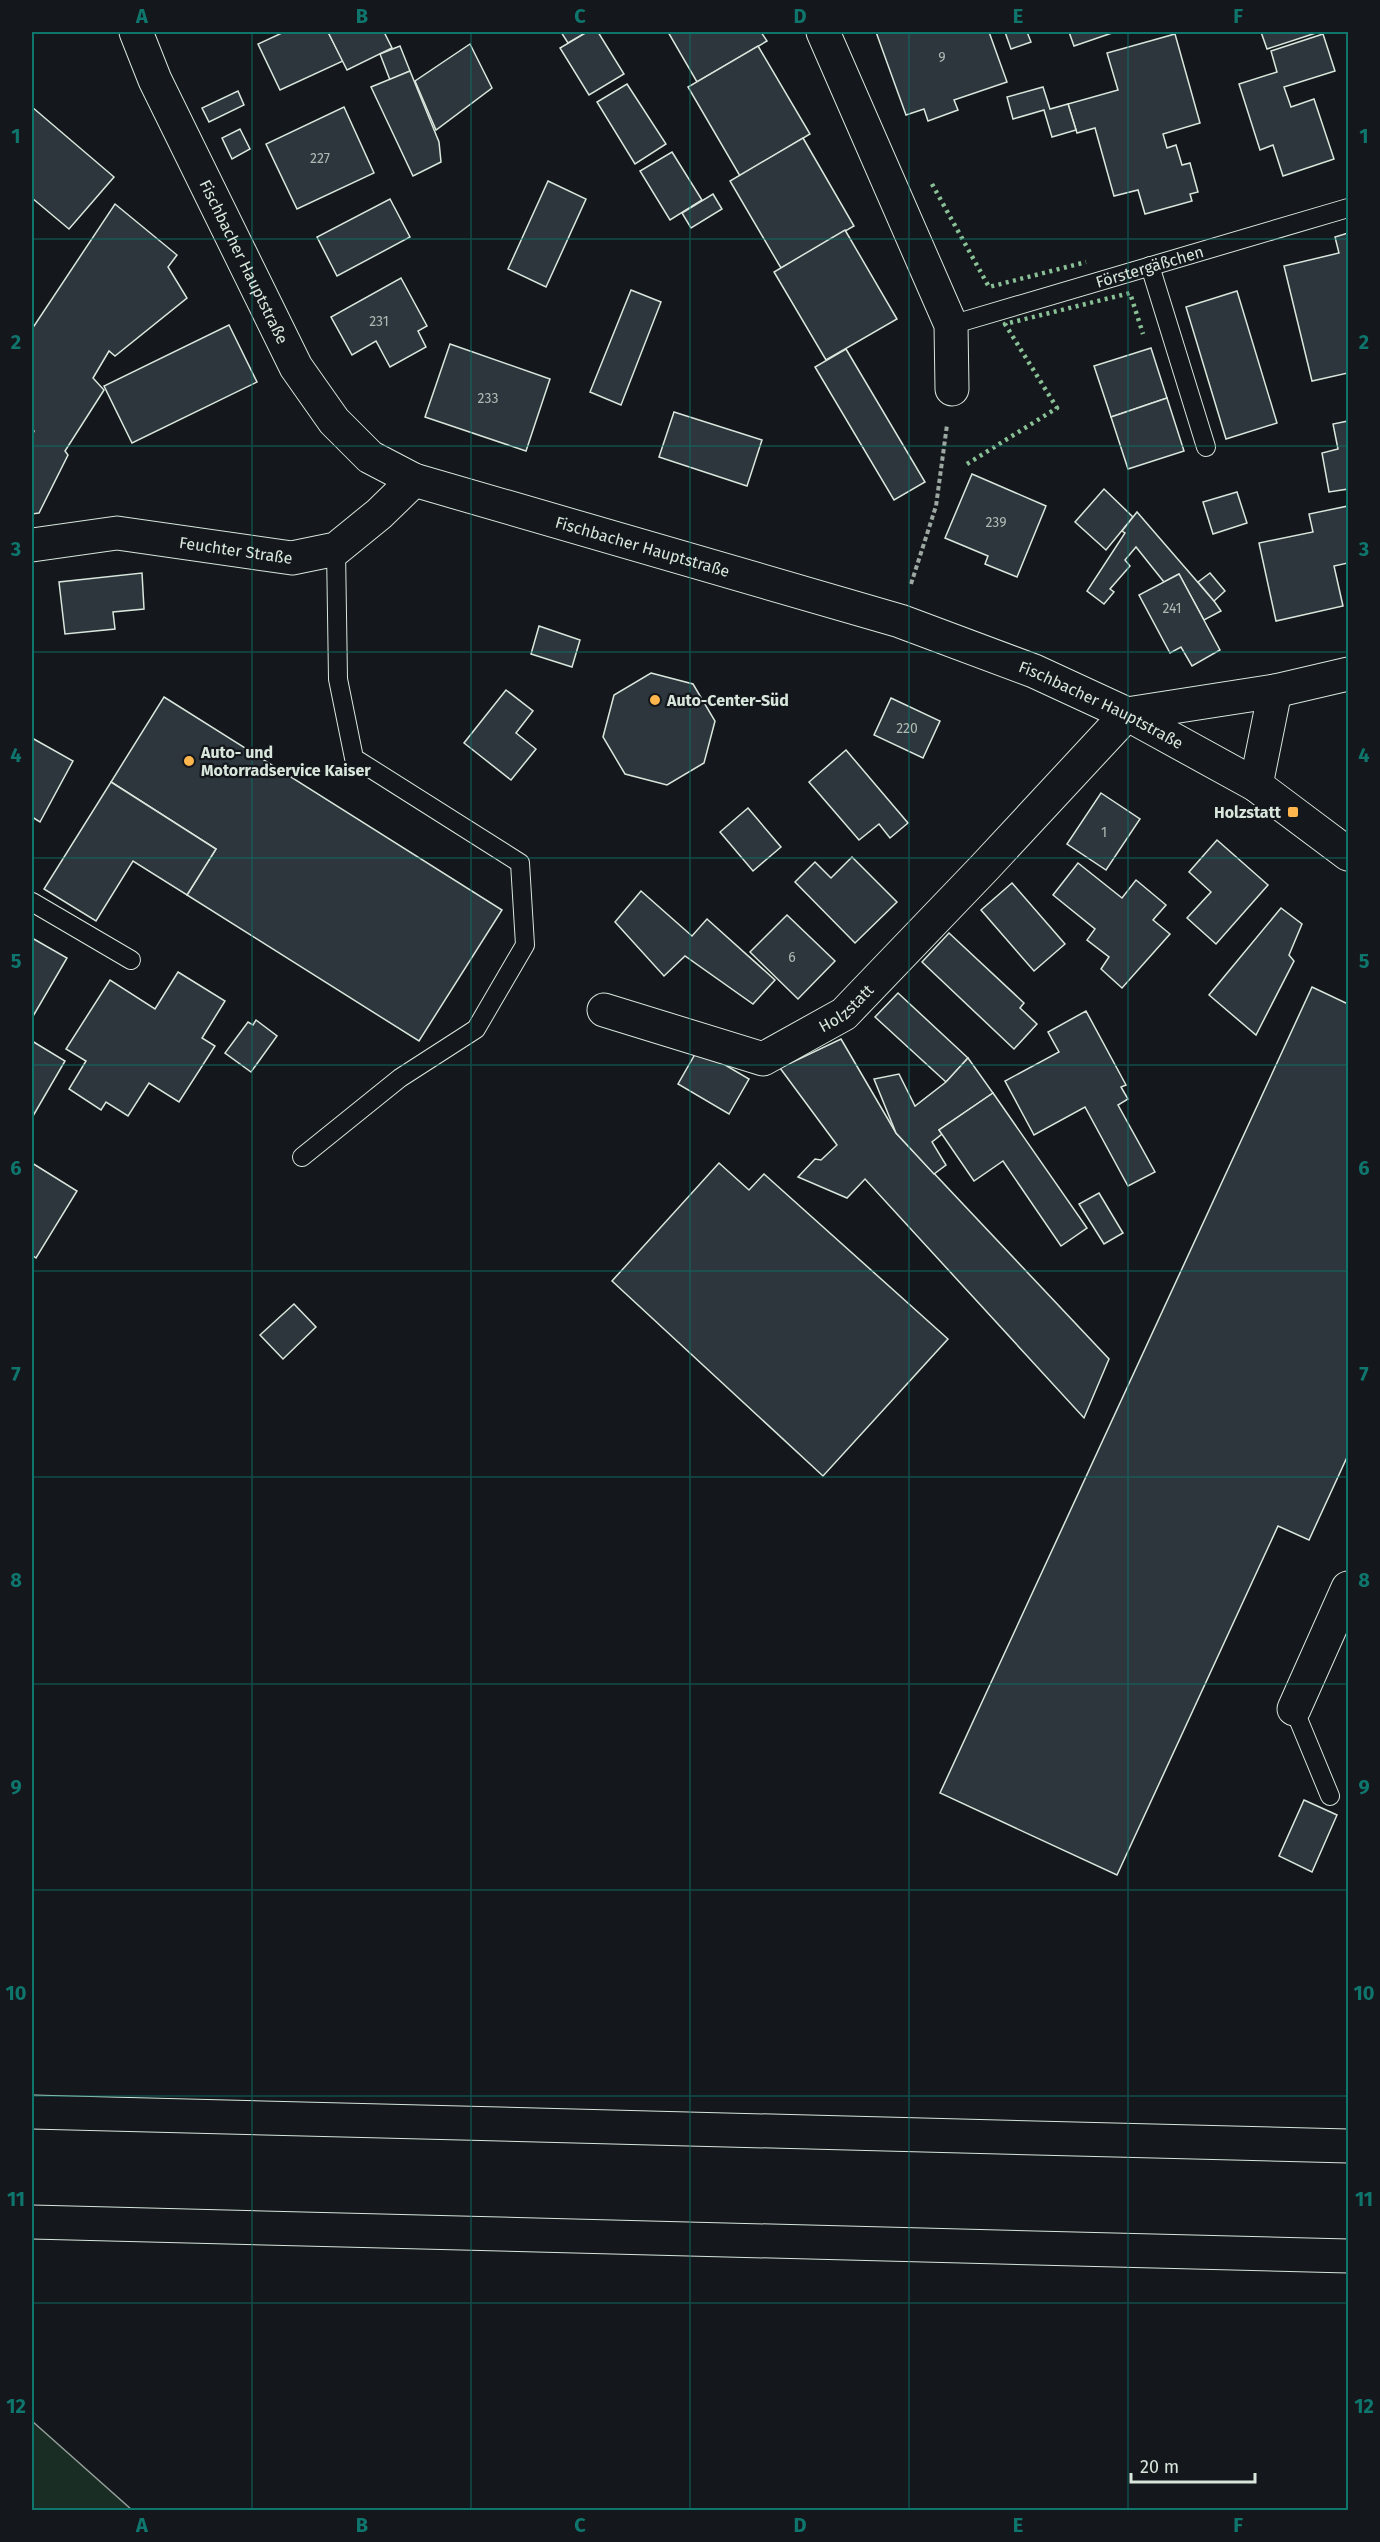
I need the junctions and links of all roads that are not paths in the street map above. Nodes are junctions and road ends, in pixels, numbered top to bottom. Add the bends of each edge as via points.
1 (136, 32) edge
2 (823, 32) edge
3 (1348, 208) edge
4 (1150, 266) junction
5 (951, 325) junction
6 (952, 389) road end
7 (1206, 447) dead end
8 (414, 480) junction
9 (32, 545) edge
10 (336, 549) junction
11 (1348, 674) edge
12 (1275, 691) junction
13 (1127, 714) junction
14 (1256, 785) junction
15 (1348, 854) edge
16 (32, 902) edge
17 (131, 960) dead end
18 (604, 1010) dead end
19 (302, 1157) dead end
20 (1348, 1588) edge
21 (1294, 1709) joint
22 (1330, 1796) dead end
23 (32, 2112) edge
24 (1348, 2146) edge
25 (32, 2222) edge
26 (1348, 2256) edge

1 - 8 main road, Fischbacher Hauptstraße via 155,80 296,368 334,421 370,457
2 - 5 main road
3 - 4 lane, Förstergäßchen
4 - 5 lane, Förstergäßchen
4 - 7 lane
5 - 6 main road
8 - 10 main road, Feuchter Straße
8 - 13 main road, Fischbacher Hauptstraße via 900,621 1034,672
9 - 10 main road, Feuchter Straße via 117,533 292,558
10 - 19 lane via 338,679 354,758 520,863 525,945 476,1029 400,1078
11 - 12 main road
12 - 13 main road
12 - 14 main road
13 - 14 main road, Fischbacher Hauptstraße
13 - 18 main road, Holzstatt via 844,1014 763,1059
14 - 15 main road, Fischbacher Hauptstraße
16 - 17 lane
20 - 21 main road
21 - 22 lane
23 - 24 main road
25 - 26 main road

